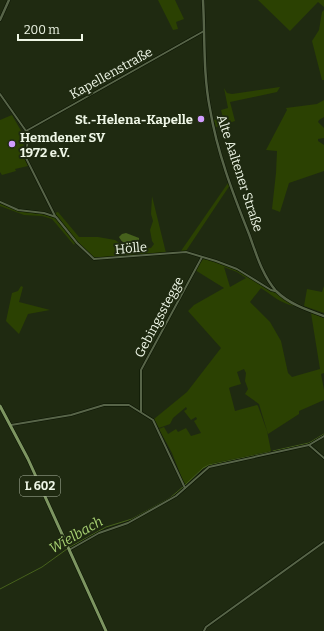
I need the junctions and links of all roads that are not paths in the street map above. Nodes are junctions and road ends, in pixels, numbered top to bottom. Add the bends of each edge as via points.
1 (9, 0) edge
2 (203, 0) edge
3 (0, 20) edge
4 (204, 31) junction
5 (0, 94) edge
6 (26, 131) junction
7 (0, 202) edge
8 (56, 217) junction
9 (202, 257) junction
10 (276, 291) junction
11 (324, 316) edge
12 (1, 408) edge
13 (141, 412) junction
14 (11, 425) junction
15 (324, 436) edge
16 (309, 445) junction
17 (324, 458) edge
18 (185, 488) junction
19 (324, 542) edge
20 (69, 549) junction
21 (106, 631) edge
22 (204, 631) edge

1 - 3 street
2 - 4 street, Alte Aaltener Straße
4 - 6 street, Kapellenstraße
4 - 10 street, Alte Aaltener Straße via 208,95 214,128 236,202 264,272
5 - 6 street
6 - 8 street via 26,158
7 - 8 street via 18,210
8 - 9 street, Hölle via 94,259 179,252
9 - 10 street, Hölle via 237,269
9 - 13 street, Gebingsstegge via 141,370
10 - 11 street, Alte Aaltener Straße via 299,307
12 - 14 main road, L 602
13 - 14 street via 130,405 104,405 71,415
13 - 18 street via 154,420
14 - 20 main road, L 602
15 - 16 street
16 - 17 street
16 - 18 street via 212,465
18 - 20 street via 176,496 128,522
19 - 22 street via 206,627
20 - 21 main road, L 602

